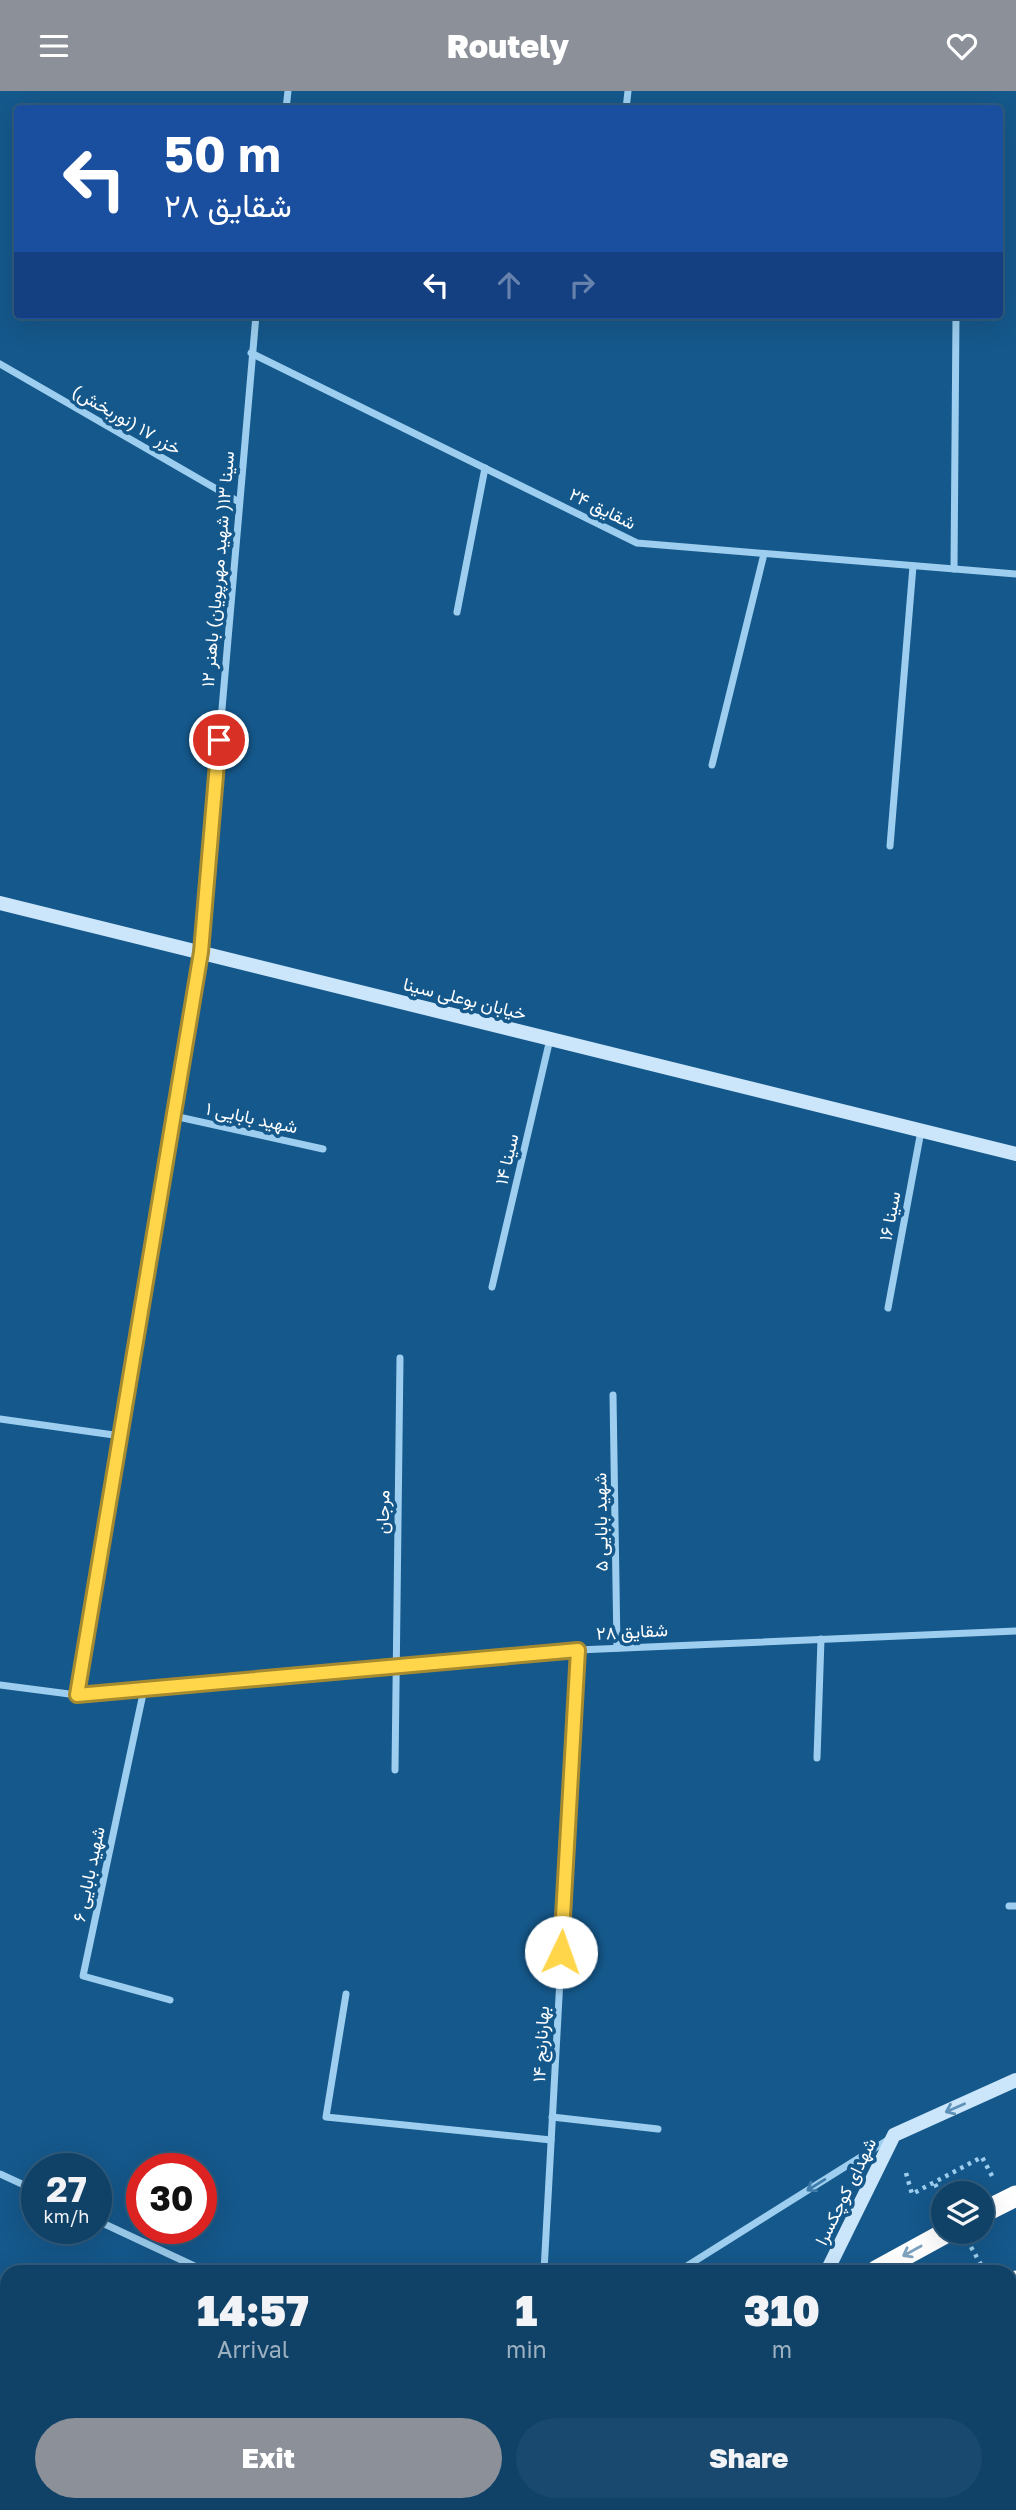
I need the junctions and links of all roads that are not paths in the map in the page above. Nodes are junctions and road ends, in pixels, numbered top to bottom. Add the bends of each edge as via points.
1 (255, 319) edge
2 (956, 319) edge
3 (251, 353) junction
4 (0, 364) edge
5 (485, 468) junction
6 (239, 502) junction
7 (764, 554) junction
8 (913, 566) junction
9 (954, 569) junction
10 (1016, 574) edge
11 (457, 612) dead end
12 (712, 765) dead end
13 (890, 846) dead end
14 (0, 902) edge
15 (201, 952) junction
16 (550, 1038) junction
17 (174, 1117) junction
18 (921, 1131) junction
19 (323, 1149) dead end
20 (1016, 1154) edge
21 (492, 1287) dead end
22 (888, 1308) dead end
23 (400, 1358) dead end
24 (613, 1395) dead end
25 (0, 1419) edge
26 (121, 1436) junction
27 (1016, 1631) edge
28 (821, 1639) junction
29 (617, 1648) junction
30 (578, 1650) junction
31 (396, 1666) junction
32 (0, 1685) edge
33 (144, 1689) junction
34 (77, 1695) junction
35 (817, 1758) dead end
36 (395, 1770) dead end
37 (346, 1994) dead end
38 (170, 2000) dead end
39 (1016, 2080) edge
40 (552, 2117) junction
41 (658, 2129) dead end
42 (894, 2135) junction
43 (551, 2140) junction
44 (0, 2174) edge
45 (21, 2184) edge
46 (1016, 2196) edge
47 (994, 2207) edge
48 (112, 2227) edge
49 (931, 2241) edge
50 (192, 2265) edge
51 (544, 2265) edge
52 (688, 2265) edge
53 (830, 2265) edge
54 (887, 2265) edge

1 - 3 street, سینا ۱۳( شهید مهرپویان) باهنر ۱۲
2 - 9 street
3 - 5 street, شقایق ۲۴
3 - 6 street, سینا ۱۳( شهید مهرپویان) باهنر ۱۲
4 - 6 street, خزر ۱۷ (نوربخش)
5 - 7 street, شقایق ۲۴ via 637,543
5 - 11 street
6 - 15 street, سینا ۱۳( شهید مهرپویان) باهنر ۱۲
7 - 8 street, شقایق ۲۴
7 - 12 street
8 - 9 street, شقایق ۲۴
8 - 13 street
9 - 10 street, شقایق ۲۴
14 - 15 main road, خیابان بوعلی سینا
15 - 16 main road, خیابان بوعلی سینا
15 - 17 street, سینا ۱۳( شهید مهرپویان) باهنر ۱۲
16 - 18 main road, خیابان بوعلی سینا
16 - 21 street, سینا ۱۴
17 - 19 street, شهید بابایی ۱
17 - 26 street, سینا ۱۳( شهید مهرپویان) باهنر ۱۲
18 - 20 main road, خیابان بوعلی سینا
18 - 22 street, سینا ۱۶
23 - 31 street, مرجان
24 - 29 street, شهید بابایی ۵
25 - 26 street
26 - 34 street, سینا ۱۳( شهید مهرپویان) باهنر ۱۲
27 - 28 street, شقایق ۲۸
28 - 29 street, شقایق ۲۸
28 - 35 street
29 - 30 street, شقایق ۲۸
30 - 31 street, شقایق ۲۸
30 - 40 street, بهارنارنج ۱۴
31 - 33 street, شقایق ۲۸
31 - 36 street, مرجان
32 - 34 street, شقایق ۲۸
33 - 34 street, شقایق ۲۸
33 - 38 street, شهید بابایی ۶ via 83,1976
37 - 43 street via 326,2116
39 -> 42 main road, شهدای کوچکسرا
40 - 41 street
40 - 43 street, بهارنارنج ۱۴
42 -> 52 street
42 - 53 main road, شهدای کوچکسرا
43 - 51 street, بهارنارنج ۱۴
44 - 45 street
46 - 47 highway
48 - 50 street
49 -> 54 highway

